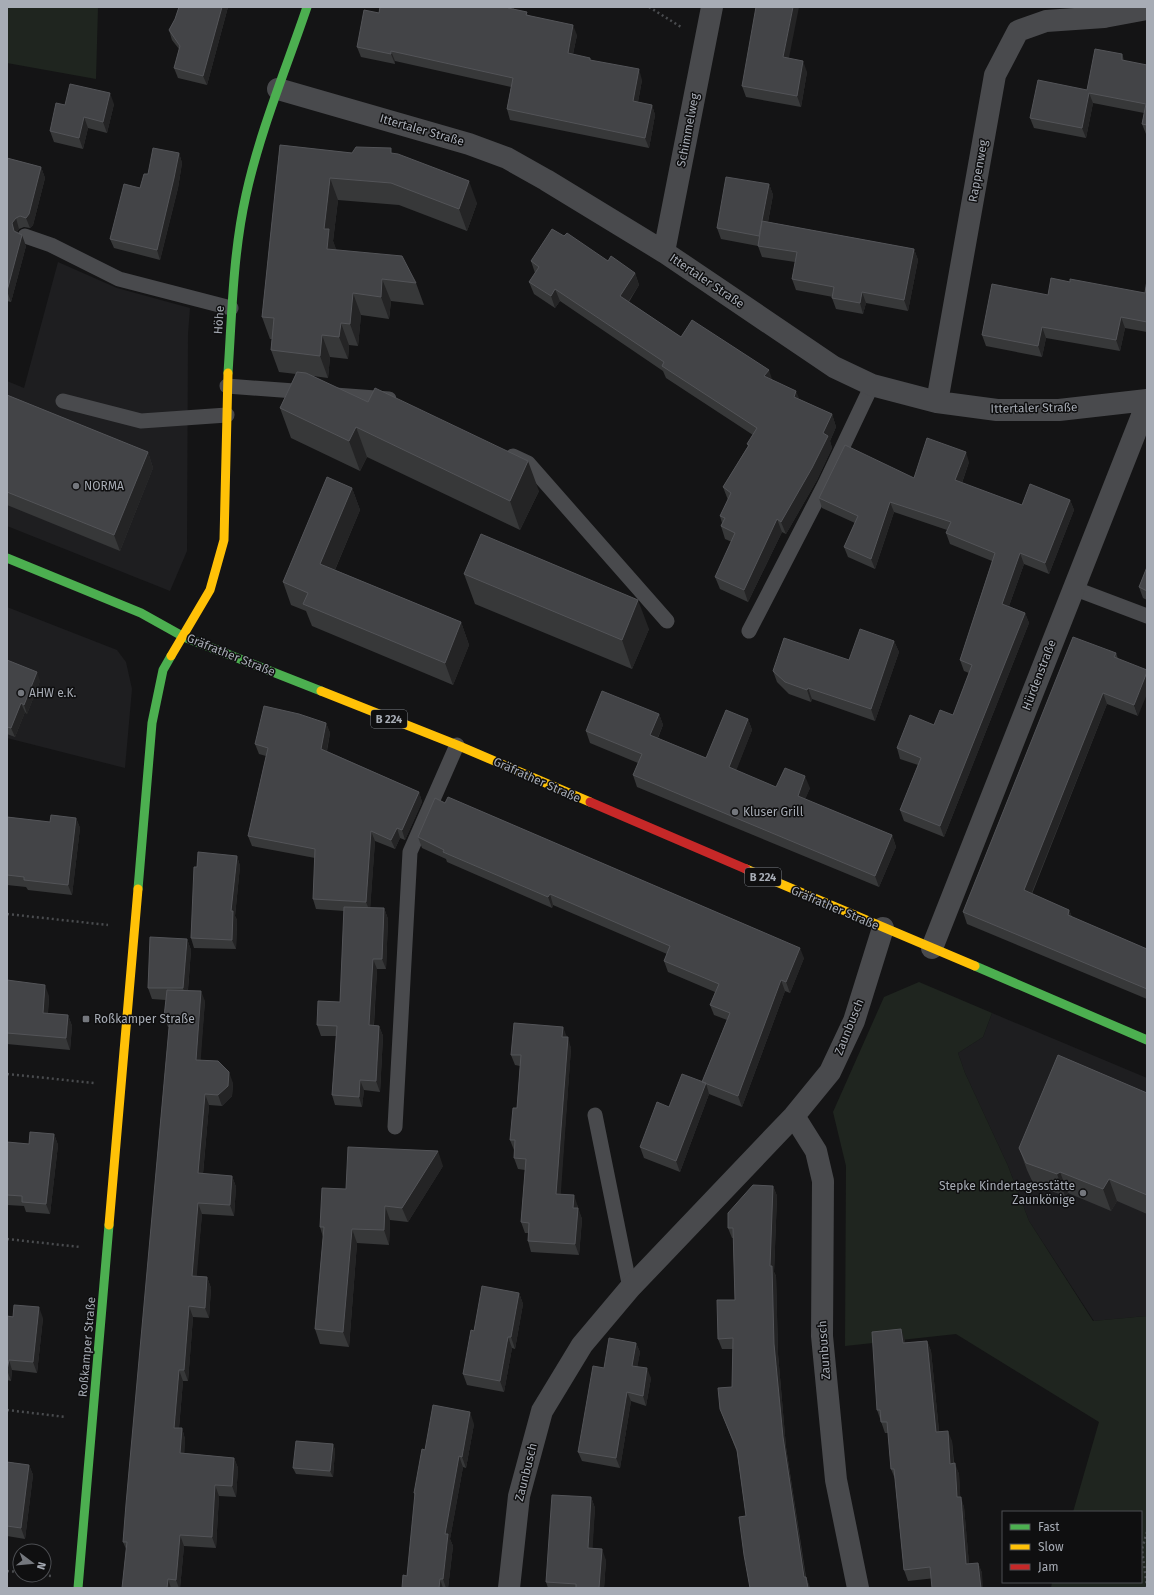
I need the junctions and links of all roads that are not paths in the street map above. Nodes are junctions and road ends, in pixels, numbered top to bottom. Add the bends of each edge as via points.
1 (307, 7) edge
2 (712, 7) edge
3 (1147, 9) edge
4 (1105, 12) edge
5 (278, 89) junction
6 (25, 236) dead end
7 (664, 252) junction
8 (232, 308) junction
9 (872, 385) junction
10 (227, 386) junction
11 (64, 401) dead end
12 (937, 402) junction
13 (1147, 402) edge
14 (401, 403) edge
15 (227, 415) junction
16 (500, 450) edge
17 (7, 558) edge
18 (1074, 588) junction
19 (1147, 616) edge
20 (667, 621) dead end
21 (749, 631) dead end
22 (184, 637) junction
23 (457, 745) junction
24 (882, 928) junction
25 (932, 948) junction
26 (1147, 1040) edge
27 (595, 1115) dead end
28 (794, 1116) junction
29 (395, 1127) dead end
30 (630, 1288) junction
31 (78, 1588) edge
32 (510, 1588) edge
33 (858, 1588) edge

1 - 5 street, Höhe
2 - 7 street, Schimmelweg
3 - 4 street, Rappenweg
4 - 12 street, Rappenweg via 1046,21 1018,32 995,75
5 - 7 street, Ittertaler Straße via 470,144 507,158
5 - 8 street, Höhe via 259,145 246,195 237,250
6 - 8 lane via 51,245 119,279
7 - 9 street, Ittertaler Straße via 834,367
8 - 10 street, Höhe
9 - 12 street, Ittertaler Straße
9 - 21 lane via 825,484
10 - 14 lane via 394,400
10 - 15 street, Höhe
11 - 15 lane via 142,421
12 - 13 street, Ittertaler Straße via 997,410 1059,410
13 - 18 street, Hürdenstraße
15 - 22 street, Höhe via 224,540 210,590
16 - 20 lane via 528,463
17 - 22 street, Gräfrather Straße / B 224 via 141,613
18 - 19 lane
18 - 25 street, Hürdenstraße
22 - 23 street, Gräfrather Straße / B 224
22 - 31 street, Roßkamper Straße via 163,670 152,723
23 - 24 street, Gräfrather Straße / B 224
23 - 29 lane via 410,852
24 - 25 street, Gräfrather Straße / B 224
24 - 28 street, Zaunbusch via 854,1021 830,1072
25 - 26 street, Gräfrather Straße / B 224
27 - 30 lane
28 - 30 street, Zaunbusch
28 - 33 street, Zaunbusch via 816,1150 823,1181 822,1336 836,1480
30 - 32 street, Zaunbusch via 582,1345 542,1412 519,1496

